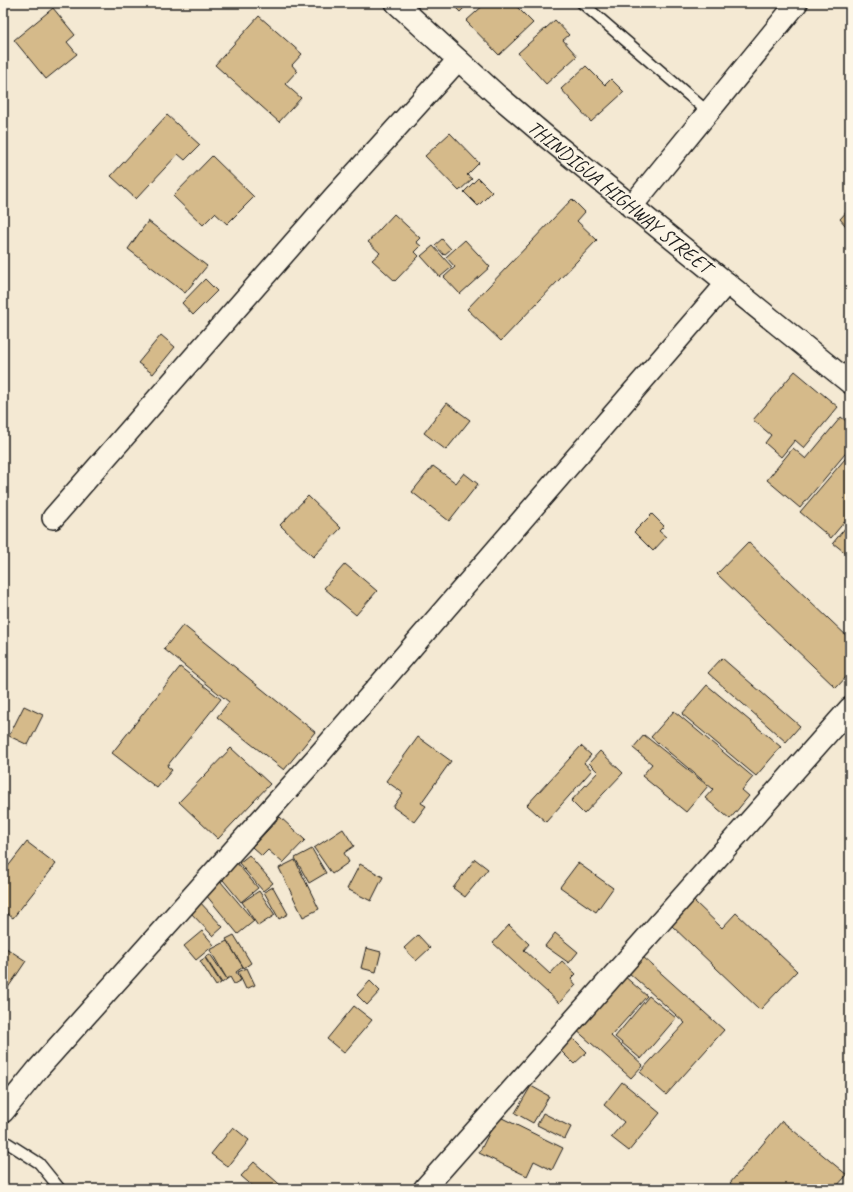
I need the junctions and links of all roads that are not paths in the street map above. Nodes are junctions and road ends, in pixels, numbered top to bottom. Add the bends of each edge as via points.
1 (396, 3) edge
2 (582, 3) edge
3 (797, 3) edge
4 (458, 60) junction
5 (708, 112) junction
6 (631, 207) junction
7 (727, 283) junction
8 (850, 383) edge
9 (53, 518) dead end
10 (850, 708) edge
11 (3, 1112) edge
12 (3, 1140) edge
13 (60, 1189) edge
14 (424, 1189) edge

1 - 4 street, THINDIGUA HIGHWAY STREET
2 - 5 lane
3 - 5 street
4 - 6 street, THINDIGUA HIGHWAY STREET
4 - 9 street via 333,198
5 - 6 street
6 - 7 street, THINDIGUA HIGHWAY STREET
7 - 8 street, THINDIGUA HIGHWAY STREET
7 - 11 street via 317,757 63,1040
10 - 14 street
12 - 13 lane via 39,1163

